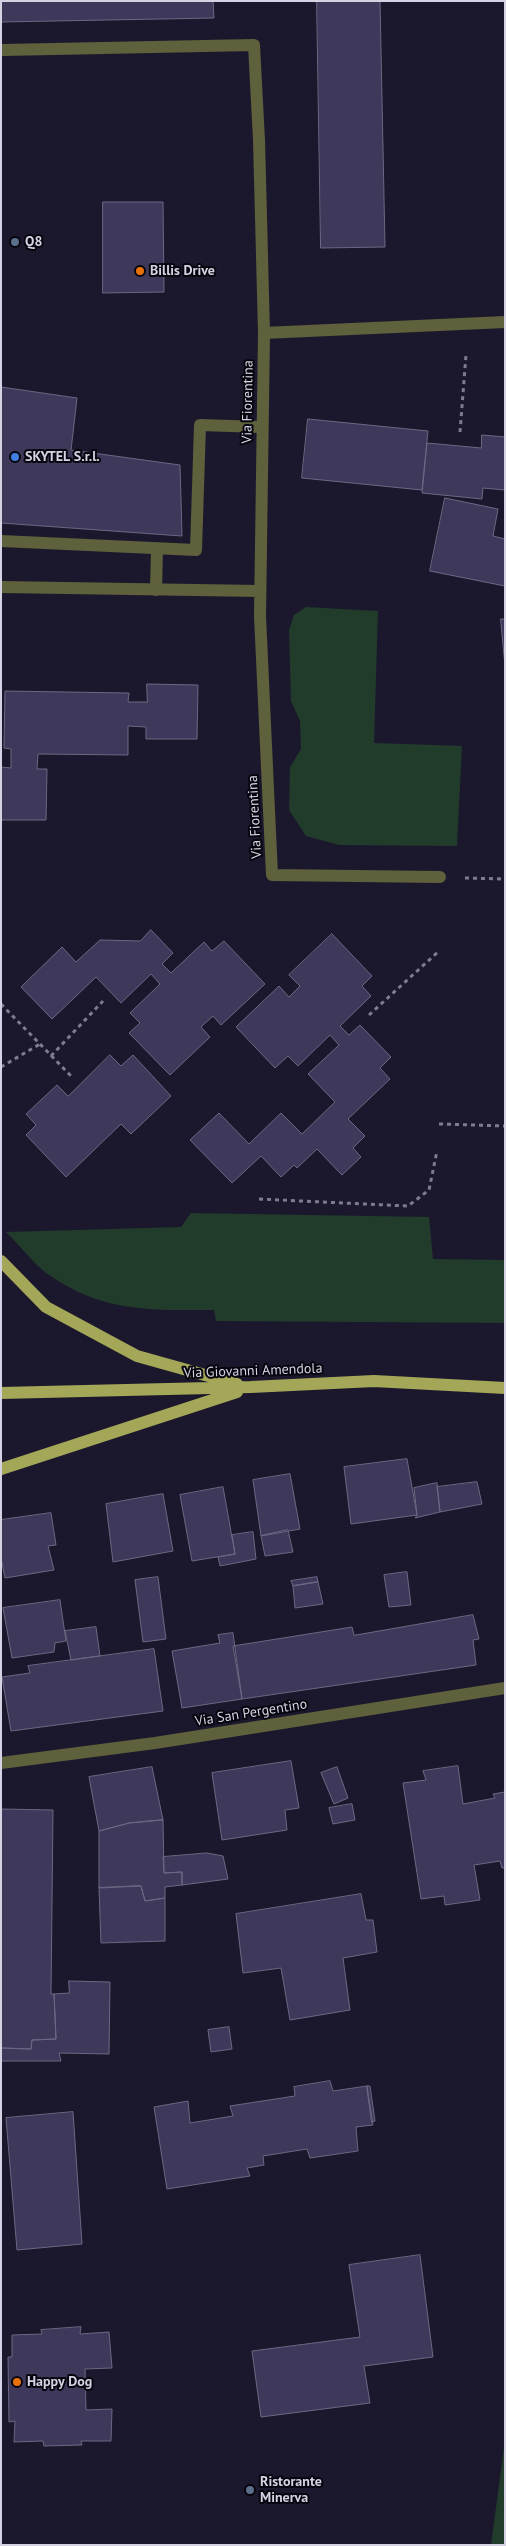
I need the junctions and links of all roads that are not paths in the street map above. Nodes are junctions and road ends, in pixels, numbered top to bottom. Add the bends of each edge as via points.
1 (3, 50) dead end
2 (505, 322) edge
3 (264, 333) junction
4 (262, 427) junction
5 (1, 541) edge
6 (157, 549) junction
7 (1, 586) edge
8 (156, 590) junction
9 (260, 591) junction
10 (440, 877) road end
11 (1, 1261) edge
12 (251, 1388) junction
13 (505, 1388) edge
14 (1, 1393) edge
15 (1, 1469) edge
16 (505, 1688) edge
17 (1, 1763) edge

1 - 3 street, Via Fiorentina via 254,46
2 - 3 street
3 - 4 street, Via Fiorentina
4 - 6 street via 200,425 196,550
4 - 9 street, Via Fiorentina
5 - 6 street
6 - 8 street
7 - 8 street
8 - 9 street
9 - 10 street, Via Fiorentina via 272,875
11 - 12 main road via 46,1308 137,1356
12 - 13 main road, Via Giovanni Amendola via 374,1381
12 - 14 main road, Via Giovanni Amendola
12 - 15 main road
16 - 17 street, Via San Pergentino via 184,1739

